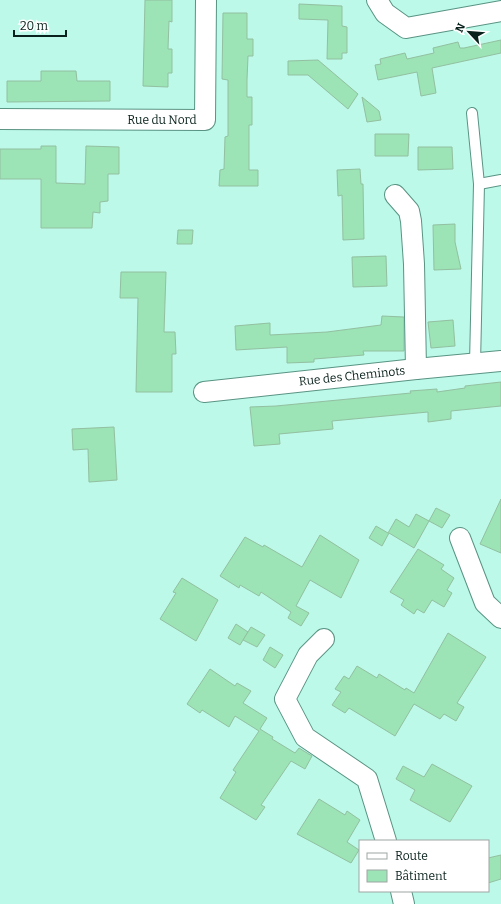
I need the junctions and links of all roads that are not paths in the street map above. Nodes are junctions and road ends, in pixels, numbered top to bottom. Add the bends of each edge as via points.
1 (206, 0) edge
2 (377, 0) edge
3 (501, 11) edge
4 (472, 113) dead end
5 (0, 118) edge
6 (501, 180) edge
7 (479, 184) junction
8 (395, 195) dead end
9 (501, 361) edge
10 (475, 364) junction
11 (416, 369) junction
12 (204, 392) dead end
13 (460, 538) dead end
14 (501, 618) edge
15 (324, 639) dead end
16 (386, 840) edge
17 (401, 892) edge
18 (404, 904) edge

1 - 5 street, Rue du Nord via 205,120
2 - 3 street via 385,13 406,28
4 - 7 lane
6 - 7 lane
7 - 10 lane
8 - 11 street via 409,211 411,221
9 - 10 street, Rue des Cheminots
10 - 11 street, Rue des Cheminots
11 - 12 street, Rue des Cheminots
13 - 14 street via 485,603
15 - 16 street via 308,655 285,699 305,737 367,779
17 - 18 street

